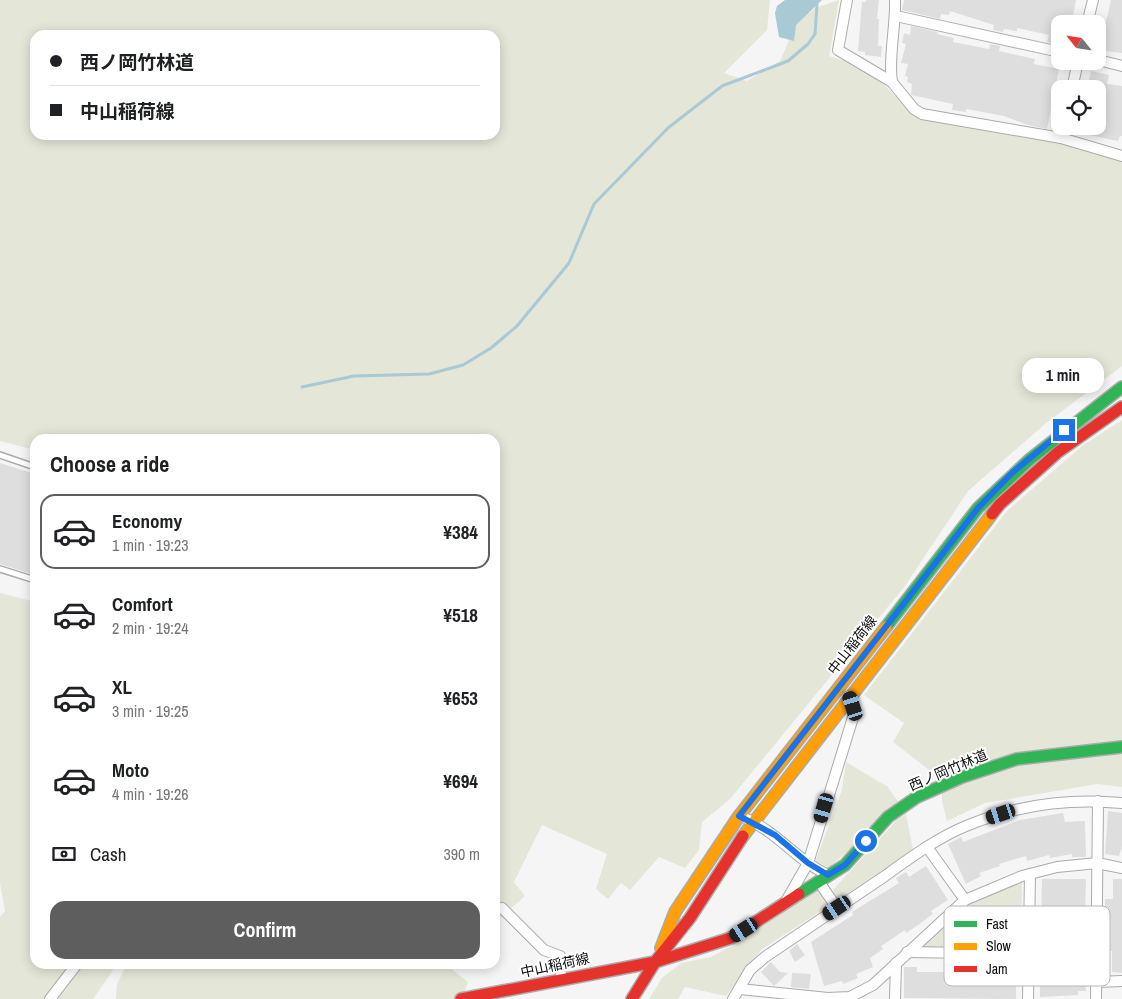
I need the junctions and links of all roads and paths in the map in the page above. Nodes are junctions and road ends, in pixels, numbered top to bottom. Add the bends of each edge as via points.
1 (847, 0) edge
2 (894, 0) edge
3 (1093, 0) edge
4 (1089, 15) edge
5 (896, 16) junction
6 (1051, 50) edge
7 (1106, 62) edge
8 (1122, 66) edge
9 (892, 82) junction
10 (1062, 135) edge
11 (1061, 138) junction
12 (1122, 156) edge
13 (1122, 387) edge
14 (1122, 407) edge
15 (0, 456) edge
16 (30, 465) edge
17 (0, 569) edge
18 (30, 578) edge
19 (849, 696) junction
20 (1122, 747) edge
21 (1098, 801) junction
22 (1122, 803) edge
23 (739, 816) junction
24 (752, 822) junction
25 (927, 847) junction
26 (808, 863) junction
27 (1097, 863) junction
28 (1122, 868) edge
29 (1030, 874) junction
30 (828, 875) junction
31 (818, 882) junction
32 (965, 900) junction
33 (783, 906) junction
34 (958, 906) edge
35 (1030, 906) edge
36 (1097, 906) edge
37 (502, 908) dead end
38 (837, 908) junction
39 (944, 919) edge
40 (907, 952) junction
41 (944, 953) edge
42 (655, 962) junction
43 (896, 963) junction
44 (73, 969) edge
45 (561, 978) junction
46 (1028, 986) edge
47 (1097, 986) edge
48 (740, 988) junction
49 (759, 995) edge
50 (50, 999) edge
51 (461, 999) edge
52 (632, 999) edge
53 (733, 999) edge
54 (828, 999) edge
55 (895, 999) edge
56 (1028, 999) edge
57 (1096, 999) edge

1 - 9 street via 838,50
2 - 5 street
3 - 4 street
5 - 6 street
5 - 9 street via 890,71
7 - 8 street
9 - 11 street via 909,104 922,114
10 - 11 street
11 - 12 street
13 - 23 main road, 中山稲荷線 via 1049,441 978,508
14 - 19 main road, 中山稲荷線 via 1058,452 1000,504
15 - 16 lane
17 - 18 lane
19 - 24 main road, 中山稲荷線
19 - 26 street via 855,711
20 - 30 main road, 西ノ岡竹林道 via 1017,759 944,785 917,797 888,817 845,865
21 - 22 street
21 - 25 street via 1054,802 1020,808 965,826
21 - 27 street
23 - 24 street
23 - 42 main road, 中山稲荷線 via 675,912
24 - 26 street via 775,835
24 - 42 main road, 中山稲荷線 via 690,918
25 - 32 street
25 - 38 street
26 - 30 street
26 - 33 street
27 - 28 street
27 - 29 street via 1057,867
27 - 36 street
29 - 32 street
29 - 35 street
30 - 31 main road, 西ノ岡竹林道
31 - 33 main road, 西ノ岡竹林道
31 - 38 street
32 - 34 street
33 - 42 main road, 西ノ岡竹林道 via 731,938
37 - 45 street via 544,950 560,956
38 - 48 street via 764,957 750,970
39 - 40 street
40 - 41 street
40 - 43 street
42 - 45 main road, 中山稲荷線
42 - 52 main road
43 - 54 street via 873,985 858,993
43 - 55 street
44 - 50 street
45 - 51 main road, 中山稲荷線
46 - 56 street
47 - 57 street
48 - 49 street
48 - 53 street
49 - 54 street

